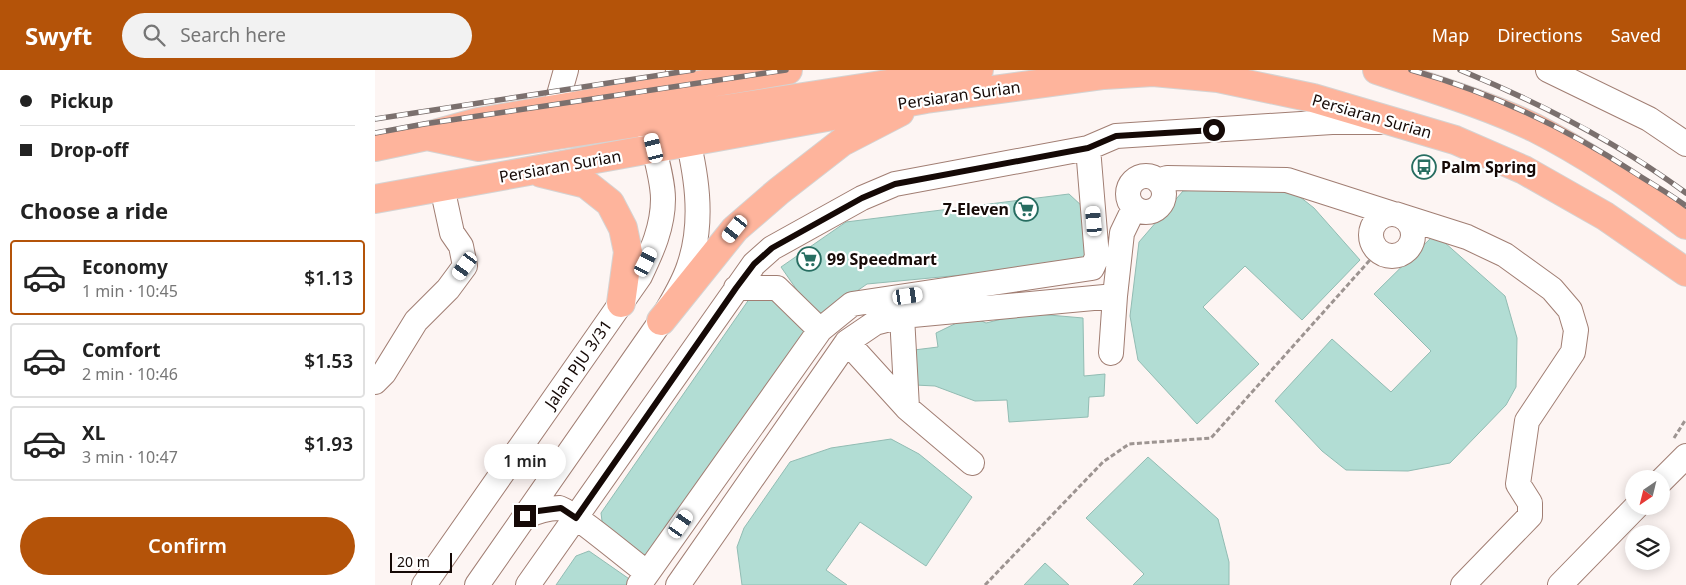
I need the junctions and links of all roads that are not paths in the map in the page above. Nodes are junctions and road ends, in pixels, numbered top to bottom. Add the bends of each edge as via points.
1 (566, 70) edge
2 (788, 70) edge
3 (979, 70) edge
4 (1377, 70) edge
5 (1549, 70) edge
6 (762, 72) edge
7 (677, 79) edge
8 (926, 99) junction
9 (555, 109) junction
10 (682, 115) junction
11 (647, 121) junction
12 (1393, 122) junction
13 (427, 136) junction
14 (689, 142) junction
15 (1686, 144) edge
16 (375, 147) edge
17 (654, 148) junction
18 (1088, 148) junction
19 (532, 171) junction
20 (442, 187) junction
21 (375, 199) edge
22 (1397, 215) junction
23 (1686, 225) edge
24 (1686, 272) edge
25 (736, 288) junction
26 (1115, 296) junction
27 (621, 303) junction
28 (901, 316) junction
29 (661, 321) junction
30 (819, 330) junction
31 (847, 342) junction
32 (1111, 353) dead end
33 (375, 382) edge
34 (907, 408) junction
35 (1686, 456) edge
36 (972, 463) dead end
37 (1670, 472) edge
38 (1628, 515) edge
39 (525, 516) junction
40 (576, 518) junction
41 (643, 579) edge
42 (483, 582) edge
43 (424, 585) edge
44 (528, 585) edge
45 (678, 585) edge
46 (1463, 585) edge
47 (1560, 585) edge

1 - 9 street
2 - 6 main road
3 - 10 main road
4 - 23 main road via 1534,128 1610,171
5 - 15 street via 1649,119
6 - 7 main road
7 - 9 main road
8 - 12 main road, Persiaran Surian via 1104,75 1153,72 1218,78 1313,98
8 - 14 main road, Persiaran Surian
8 - 29 main road via 842,142 779,191 735,229
9 - 13 main road via 478,122
10 - 11 main road
10 - 14 street
11 - 13 main road via 479,148
11 - 17 street, Jalan PJU 3/31
12 - 18 street via 1331,122 1116,136
12 - 24 main road, Persiaran Surian via 1455,140 1524,170 1605,216
13 - 16 main road
14 - 17 main road, Persiaran Surian
14 - 29 street via 697,186 697,228 690,265
17 - 19 main road, Persiaran Surian
17 - 27 street, Jalan PJU 3/31 via 663,197 661,223 653,250
18 - 25 street via 895,184 862,198 772,248 754,264
18 - 30 street via 1097,257 1092,268 852,304
19 - 20 main road, Persiaran Surian
19 - 27 main road via 586,184 610,203 623,228 628,252
20 - 21 main road, Persiaran Surian
20 - 33 street via 452,233 461,246 465,266 448,289 416,321
22 - 22 street via 1411,226 1413,240 1405,252 1384,255 1373,245 1371,230 1379,218
22 - 26 street via 1287,180 1158,180 1165,196 1160,207 1150,212 1134,208 1122,233
22 - 46 street via 1467,237 1505,255 1551,289 1570,310 1576,330 1573,352 1527,421 1518,484 1530,503 1530,516
25 - 30 street via 777,288
25 - 40 street
26 - 28 street
26 - 32 street
27 - 43 street, Jalan PJU 3/31
28 - 31 street via 875,322
28 - 34 street
29 - 39 street
30 - 41 street
31 - 34 street
31 - 45 street
34 - 36 street
35 - 37 street
38 - 47 street
39 - 40 street via 561,508
39 - 42 street
40 - 41 street
40 - 44 street

